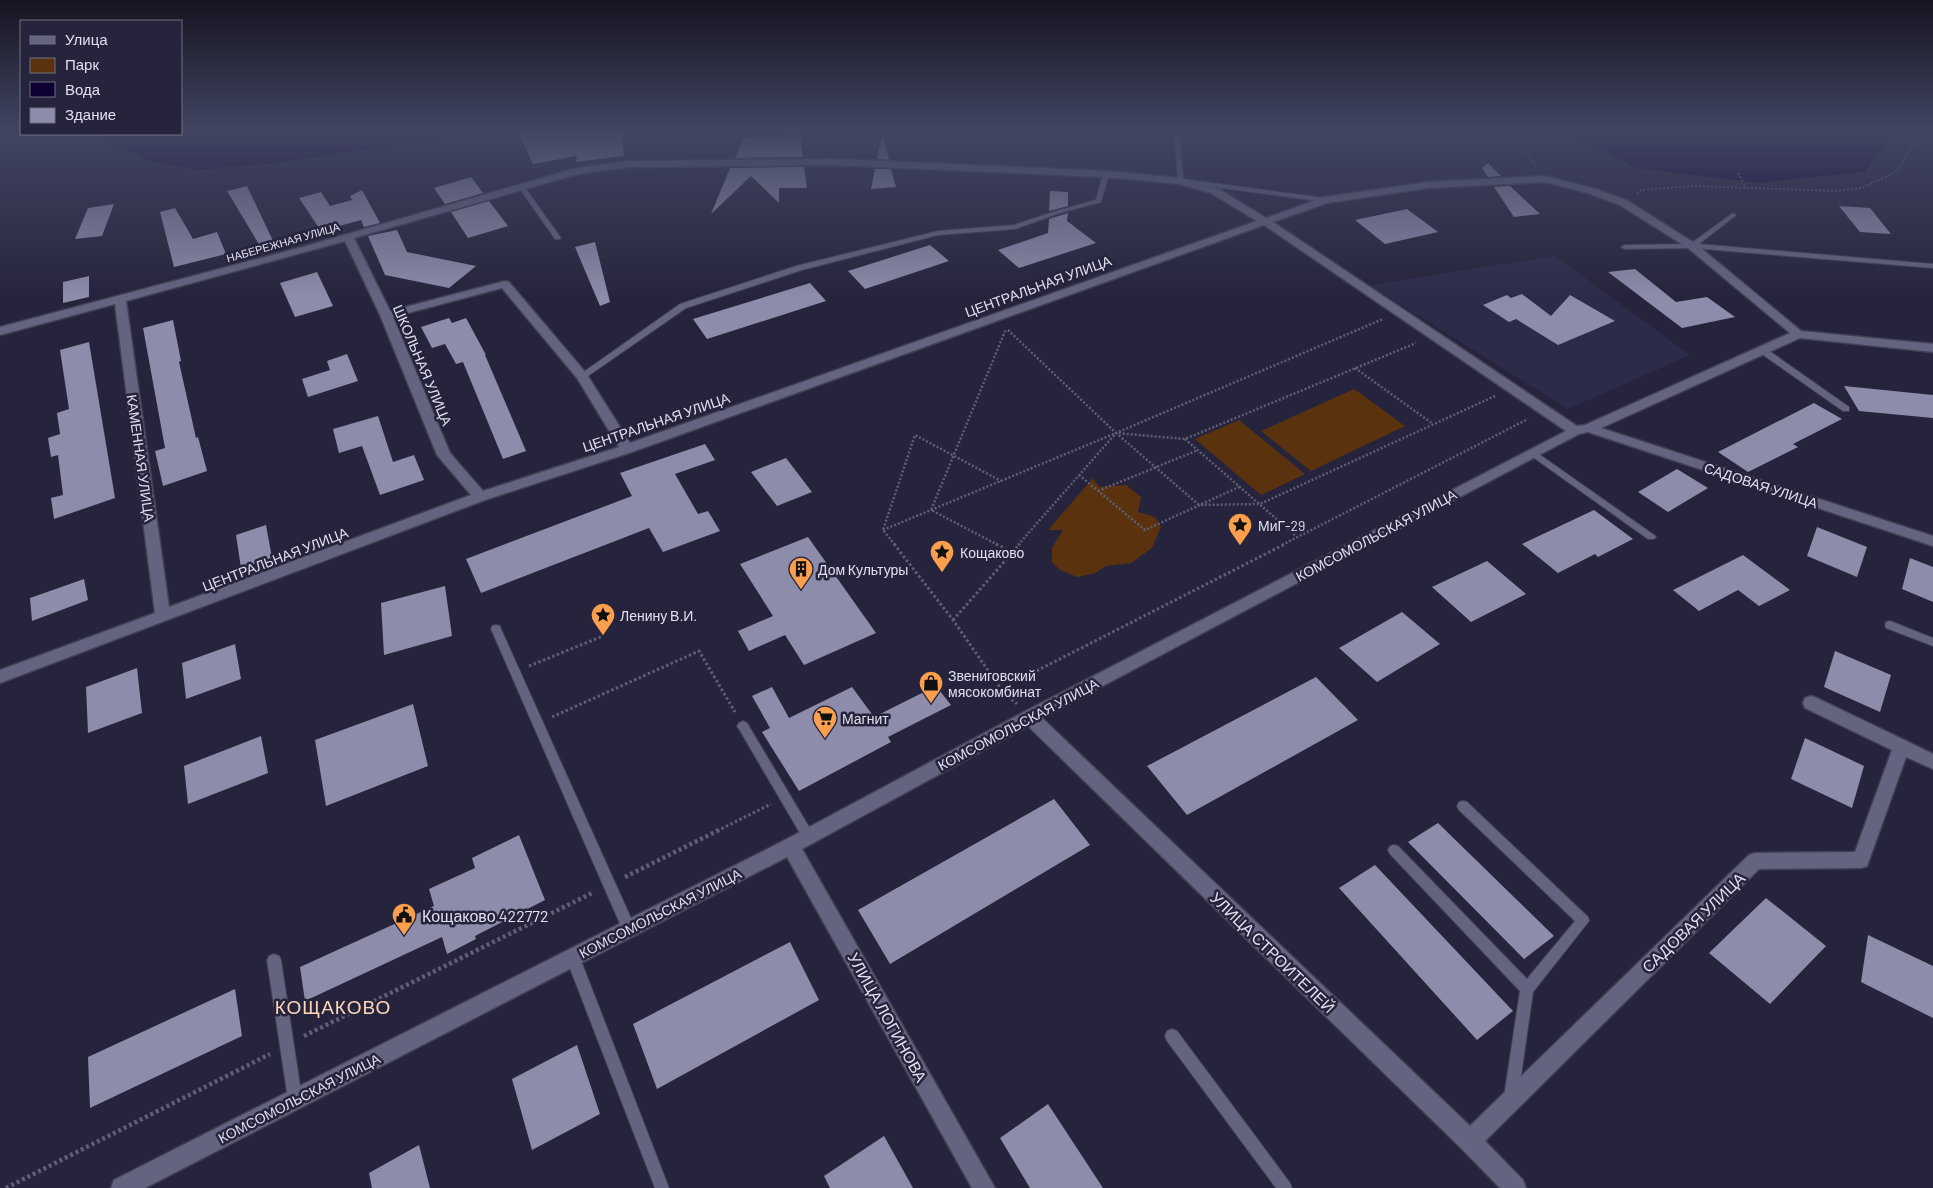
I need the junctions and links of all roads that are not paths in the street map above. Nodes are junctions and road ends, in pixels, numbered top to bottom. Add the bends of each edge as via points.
1 (516, 187) edge
2 (522, 187) edge
3 (1103, 187) edge
4 (1203, 187) edge
5 (1229, 187) edge
6 (1411, 187) edge
7 (1578, 187) edge
8 (1324, 200) junction
9 (1732, 215) dead end
10 (1264, 221) junction
11 (348, 236) junction
12 (557, 238) dead end
13 (1692, 246) junction
14 (1625, 247) dead end
15 (1933, 266) edge
16 (120, 299) junction
17 (386, 315) junction
18 (0, 331) edge
19 (1798, 334) junction
20 (1933, 348) edge
21 (1762, 350) junction
22 (582, 376) junction
23 (1846, 409) dead end
24 (1582, 429) junction
25 (627, 449) junction
26 (1533, 453) junction
27 (480, 497) junction
28 (1651, 537) dead end
29 (1933, 541) edge
30 (163, 617) junction
31 (1890, 625) dead end
32 (496, 629) dead end
33 (1933, 642) edge
34 (0, 677) edge
35 (1811, 703) dead end
36 (1030, 717) junction
37 (743, 726) road end
38 (1901, 748) junction
39 (1933, 762) edge
40 (1462, 806) dead end
41 (800, 841) junction
42 (1394, 850) dead end
43 (629, 929) junction
44 (573, 958) junction
45 (274, 960) dead end
46 (1528, 988) junction
47 (1172, 1036) dead end
48 (295, 1099) junction
49 (1511, 1101) junction
50 (1470, 1141) junction
51 (122, 1188) edge
52 (662, 1188) edge
53 (984, 1188) edge
54 (1285, 1188) edge
55 (1515, 1188) edge

1 - 11 street, НАБЕРЕЖНАЯ УЛИЦА
2 - 12 lane
3 - 22 lane via 1099,201 1016,227 938,233 799,268 683,306
4 - 10 street, САДОВАЯ УЛИЦА via 1215,191
5 - 8 lane, НАБЕРЕЖНАЯ УЛИЦА
6 - 8 street, НАБЕРЕЖНАЯ УЛИЦА
7 - 13 street, НАБЕРЕЖНАЯ УЛИЦА via 1624,203
8 - 10 street, ЦЕНТРАЛЬНАЯ УЛИЦА
9 - 13 lane
10 - 24 street, САДОВАЯ УЛИЦА via 1544,410
10 - 25 street, ЦЕНТРАЛЬНАЯ УЛИЦА
11 - 16 street, НАБЕРЕЖНАЯ УЛИЦА
11 - 17 street, ШКОЛЬНАЯ УЛИЦА
13 - 14 lane
13 - 15 lane
13 - 19 street, НАБЕРЕЖНАЯ УЛИЦА
16 - 18 street, НАБЕРЕЖНАЯ УЛИЦА
16 - 30 street, КАМЕННАЯ УЛИЦА
17 - 22 street via 506,284
17 - 27 street, ШКОЛЬНАЯ УЛИЦА via 444,455
19 - 20 street, КОМСОМОЛЬСКАЯ УЛИЦА
19 - 21 street, КОМСОМОЛЬСКАЯ УЛИЦА
21 - 23 lane
21 - 24 street, КОМСОМОЛЬСКАЯ УЛИЦА
22 - 25 street
24 - 26 street, КОМСОМОЛЬСКАЯ УЛИЦА
24 - 29 street, САДОВАЯ УЛИЦА
25 - 27 street, ЦЕНТРАЛЬНАЯ УЛИЦА
26 - 28 lane
26 - 36 street, КОМСОМОЛЬСКАЯ УЛИЦА
27 - 30 street, ЦЕНТРАЛЬНАЯ УЛИЦА
30 - 34 street, ЦЕНТРАЛЬНАЯ УЛИЦА
31 - 33 lane
32 - 43 lane
35 - 38 street
36 - 41 street, КОМСОМОЛЬСКАЯ УЛИЦА
36 - 50 street, УЛИЦА СТРОИТЕЛЕЙ
37 - 41 lane via 785,797
38 - 39 street
38 - 49 street, САДОВАЯ УЛИЦА via 1861,860 1755,861
40 - 46 lane via 1583,921
41 - 43 street, КОМСОМОЛЬСКАЯ УЛИЦА
41 - 53 street, УЛИЦА ЛОГИНОВА
42 - 46 lane
43 - 44 street, КОМСОМОЛЬСКАЯ УЛИЦА
44 - 48 street, КОМСОМОЛЬСКАЯ УЛИЦА
44 - 52 lane
45 - 48 lane
46 - 49 lane
47 - 54 lane
48 - 51 street, КОМСОМОЛЬСКАЯ УЛИЦА
49 - 50 street, САДОВАЯ УЛИЦА
50 - 55 street, УЛИЦА СТРОИТЕЛЕЙ

